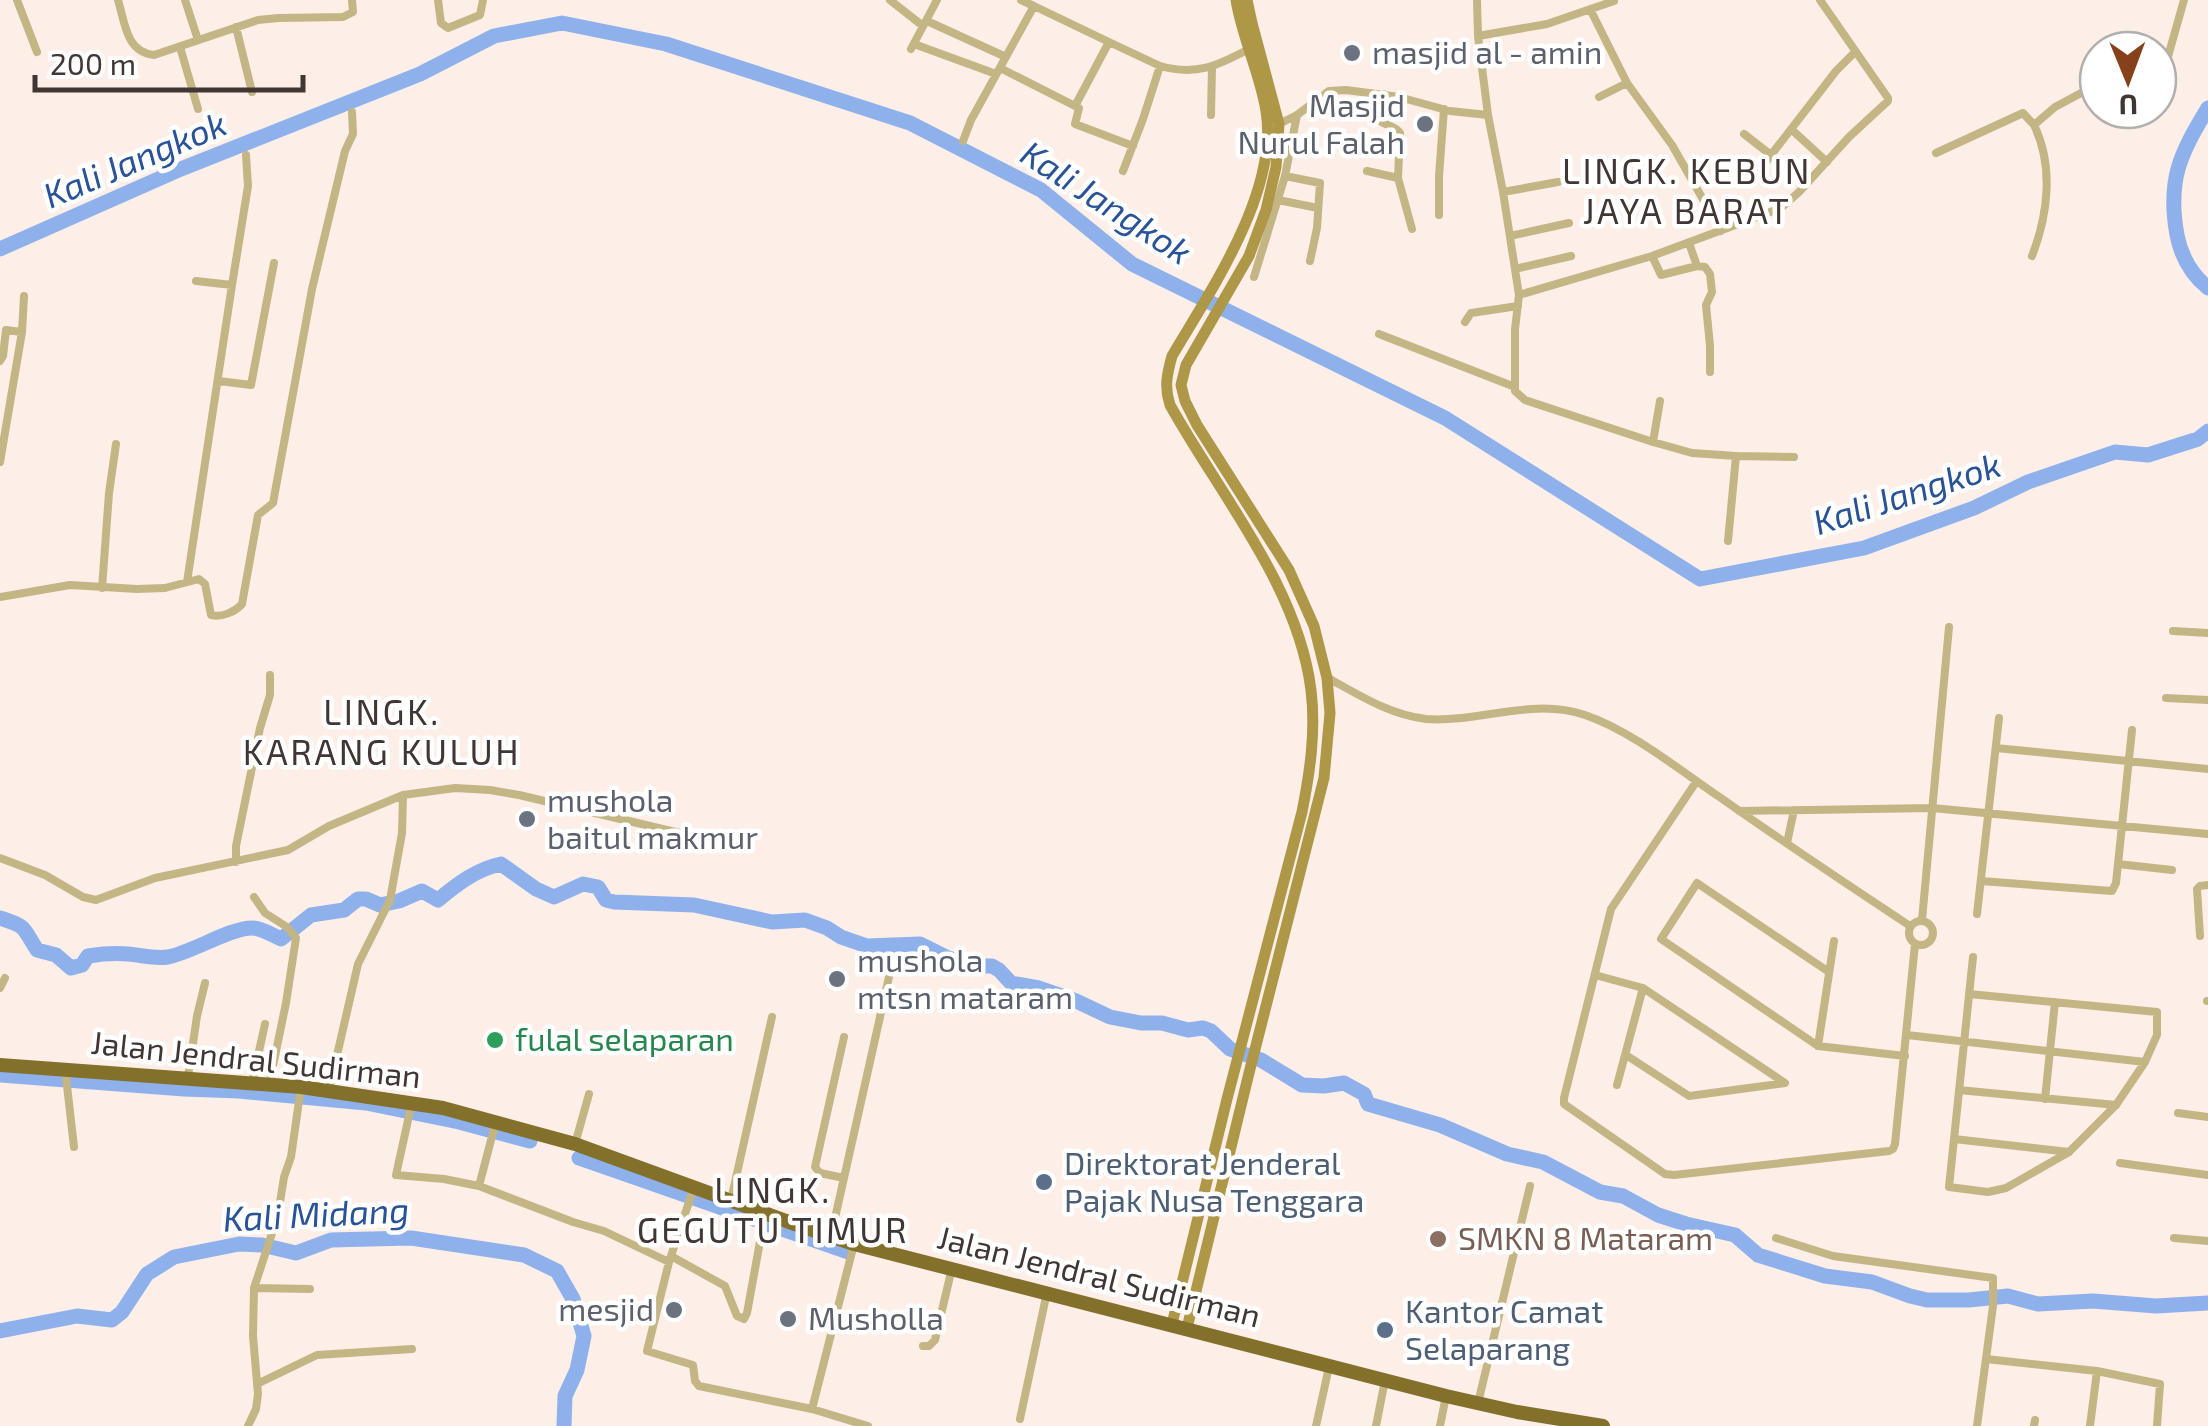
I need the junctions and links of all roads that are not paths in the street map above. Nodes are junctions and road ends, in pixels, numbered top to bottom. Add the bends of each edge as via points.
1 (17, 0) edge
2 (118, 0) edge
3 (185, 0) edge
4 (352, 0) edge
5 (438, 0) edge
6 (483, 0) edge
7 (890, 0) edge
8 (937, 0) edge
9 (1022, 0) edge
10 (1236, 0) edge
11 (1248, 0) edge
12 (1477, 0) edge
13 (1820, 0) edge
14 (2184, 0) edge
15 (1614, 1) edge
16 (1034, 6) junction
17 (1590, 9) junction
18 (925, 24) junction
19 (236, 27) junction
20 (2176, 30) edge
21 (1478, 36) junction
22 (198, 40) junction
23 (1109, 42) junction
24 (180, 47) junction
25 (1248, 49) junction
26 (37, 52) dead end
27 (1855, 52) junction
28 (1006, 57) junction
29 (1160, 66) junction
30 (1212, 67) junction
31 (998, 71) junction
32 (1627, 83) junction
33 (252, 92) dead end
34 (1384, 94) junction
35 (2078, 95) edge
36 (1599, 97) dead end
37 (1075, 106) junction
38 (198, 109) dead end
39 (1444, 109) junction
40 (352, 112) dead end
41 (1211, 115) dead end
42 (1488, 115) junction
43 (1298, 116) junction
44 (1274, 125) junction
45 (2034, 126) junction
46 (1790, 129) junction
47 (1744, 134) dead end
48 (962, 141) dead end
49 (1133, 146) junction
50 (1936, 154) dead end
51 (1770, 155) junction
52 (246, 156) dead end
53 (1826, 162) junction
54 (1122, 170) dead end
55 (1367, 171) dead end
56 (1285, 176) junction
57 (1398, 178) junction
58 (1755, 178) dead end
59 (1558, 182) dead end
60 (1504, 192) junction
61 (1278, 200) junction
62 (1318, 208) junction
63 (1439, 215) dead end
64 (1569, 223) dead end
65 (1412, 229) dead end
66 (1721, 231) junction
67 (1510, 236) junction
68 (1689, 242) junction
69 (1570, 256) dead end
70 (1652, 256) junction
71 (2032, 256) dead end
72 (1310, 261) dead end
73 (274, 263) dead end
74 (1697, 266) junction
75 (1515, 269) junction
76 (1254, 277) dead end
77 (196, 281) dead end
78 (232, 285) junction
79 (1519, 295) junction
80 (24, 296) dead end
81 (1518, 306) junction
82 (1465, 322) dead end
83 (3, 330) edge
84 (22, 332) junction
85 (1379, 334) dead end
86 (0, 360) edge
87 (1710, 372) dead end
88 (218, 381) junction
89 (1515, 387) junction
90 (1660, 401) dead end
91 (1653, 442) junction
92 (116, 444) dead end
93 (1736, 456) junction
94 (1794, 456) dead end
95 (0, 462) edge
96 (1728, 541) dead end
97 (188, 582) junction
98 (102, 588) junction
99 (0, 596) edge
100 (1949, 628) dead end
101 (2173, 631) dead end
102 (2208, 634) edge
103 (270, 675) dead end
104 (1327, 678) junction
105 (2166, 698) dead end
106 (2208, 700) edge
107 (1999, 718) dead end
108 (2132, 730) dead end
109 (1996, 748) junction
110 (2129, 761) junction
111 (2208, 768) edge
112 (1696, 782) junction
113 (403, 796) junction
114 (1932, 808) junction
115 (1794, 810) junction
116 (1739, 811) junction
117 (1989, 813) junction
118 (2122, 827) junction
119 (2208, 834) edge
120 (1787, 843) junction
121 (726, 844) dead end
122 (0, 858) edge
123 (236, 862) junction
124 (2118, 864) junction
125 (2172, 870) dead end
126 (1981, 881) junction
127 (2208, 885) edge
128 (254, 897) dead end
129 (1977, 914) dead end
130 (1922, 920) junction
131 (1910, 926) junction
132 (2200, 936) dead end
133 (1834, 941) dead end
134 (1915, 944) junction
135 (1973, 957) dead end
136 (893, 959) dead end
137 (1829, 972) junction
138 (1594, 975) junction
139 (5, 978) dead end
140 (205, 983) dead end
141 (0, 988) edge
142 (1643, 988) junction
143 (1969, 994) junction
144 (2055, 1002) junction
145 (772, 1017) dead end
146 (265, 1024) dead end
147 (1907, 1035) junction
148 (844, 1037) dead end
149 (1964, 1041) junction
150 (1818, 1046) junction
151 (2050, 1051) junction
152 (1626, 1054) junction
153 (1905, 1056) junction
154 (2145, 1062) junction
155 (0, 1065) edge
156 (66, 1076) junction
157 (188, 1078) junction
158 (252, 1084) junction
159 (269, 1084) junction
160 (1618, 1085) dead end
161 (329, 1090) junction
162 (1959, 1090) junction
163 (590, 1094) dead end
164 (300, 1095) junction
165 (2046, 1098) junction
166 (2116, 1106) junction
167 (410, 1110) junction
168 (2178, 1113) dead end
169 (2208, 1117) edge
170 (494, 1128) junction
171 (1954, 1139) junction
172 (575, 1144) junction
173 (74, 1148) dead end
174 (2069, 1152) junction
175 (2120, 1163) dead end
176 (2208, 1175) edge
177 (844, 1178) junction
178 (479, 1186) junction
179 (694, 1186) junction
180 (1530, 1186) dead end
181 (731, 1200) junction
182 (765, 1213) junction
183 (831, 1236) junction
184 (1776, 1238) dead end
185 (2174, 1238) dead end
186 (2208, 1241) edge
187 (854, 1244) junction
188 (670, 1259) junction
189 (952, 1268) junction
190 (254, 1288) junction
191 (310, 1289) dead end
192 (1047, 1292) junction
193 (1180, 1326) junction
194 (922, 1346) dead end
195 (412, 1349) dead end
196 (1986, 1359) junction
197 (1330, 1365) junction
198 (2097, 1371) junction
199 (1385, 1380) junction
200 (257, 1384) junction
201 (1446, 1396) junction
202 (1478, 1403) junction
203 (812, 1409) junction
204 (1020, 1420) dead end
205 (248, 1426) edge
206 (868, 1426) edge
207 (1316, 1426) edge
208 (1376, 1426) edge
209 (1440, 1426) edge
210 (1602, 1426) edge
211 (1977, 1426) edge
212 (2090, 1426) edge
213 (2157, 1426) edge

1 - 26 street
2 - 24 street via 135,49 154,56
3 - 22 street
4 - 19 street via 353,12 344,17 278,18
5 - 6 street via 441,24 448,28 480,15
7 - 18 street
8 - 18 street
9 - 16 street
10 - 25 main road
11 - 44 main road
12 - 21 street
13 - 27 street
14 - 20 street
15 - 17 street
16 - 23 street
16 - 28 street
17 - 21 street
17 - 32 street
18 - 28 street
18 - 31 street via 912,46
19 - 22 street
19 - 33 street
21 - 42 street
22 - 24 street
23 - 29 street
23 - 37 street
24 - 38 street
25 - 30 street
25 - 44 main road
27 - 46 street
27 - 53 street via 1888,102
28 - 31 street
29 - 30 street
29 - 49 street
30 - 41 street
31 - 37 street
31 - 48 street
32 - 36 street
32 - 66 street
34 - 39 street
34 - 43 street via 1329,91
34 - 57 street via 1377,118 1400,133
35 - 45 street
37 - 49 street via 1075,124
39 - 42 street
39 - 63 street
40 - 97 street via 353,134 312,289 273,502 257,517 242,604 213,616 204,582
42 - 60 street
43 - 44 street
43 - 56 street
44 - 104 main road via 1272,186 1262,225 1182,373 1182,392 1297,586
44 - 193 main road via 1246,222 1167,374 1167,396 1186,435 1261,553 1294,622 1307,663 1314,726 1302,812 1235,1070
45 - 50 street via 2023,113
45 - 71 street via 2046,165 2046,196
46 - 51 street
46 - 53 street
47 - 51 street
49 - 54 street
51 - 58 street
52 - 78 street via 248,186
53 - 66 street via 1781,208
55 - 57 street
56 - 61 street
56 - 62 street via 1320,182
57 - 65 street
59 - 60 street
60 - 67 street
61 - 62 street
61 - 76 street
62 - 72 street
64 - 67 street
66 - 68 street
67 - 75 street
68 - 70 street
68 - 74 street
69 - 75 street
70 - 74 street via 1661,275
70 - 79 street
73 - 88 street via 251,385
74 - 87 street via 1710,274
75 - 79 street
77 - 78 street
78 - 88 street
79 - 81 street
80 - 84 street
81 - 82 street via 1471,314
81 - 89 street
83 - 84 street
83 - 86 street
84 - 95 street
85 - 89 street
88 - 97 street
89 - 91 street via 1525,400
90 - 91 street
91 - 93 street
92 - 98 street
93 - 94 street
93 - 96 street
97 - 98 street
98 - 99 street via 70,585
100 - 114 street
101 - 102 street
103 - 123 street
104 - 112 street via 1404,715 1444,719 1553,708 1583,714
104 - 193 main road via 1324,778
105 - 106 street
107 - 109 street
108 - 110 street
109 - 110 street
109 - 117 street
110 - 111 street
110 - 118 street
112 - 116 street
112 - 138 street via 1611,909
113 - 121 street via 490,790
113 - 123 street via 288,850
113 - 161 street via 390,900 358,964
114 - 115 street
114 - 117 street
114 - 130 street
115 - 116 street
115 - 120 street
116 - 120 street
117 - 118 street
117 - 126 street
118 - 119 street
118 - 124 street
120 - 131 street
122 - 123 street via 96,900 145,881
124 - 125 street
124 - 126 street via 2115,888 2108,892
126 - 129 street
127 - 132 street via 2197,889
128 - 159 street via 296,938
130 - 131 street
130 - 134 street via 1933,936
131 - 134 street
133 - 137 street
134 - 147 street
135 - 143 street
136 - 177 street
137 - 150 street
137 - 150 street via 1697,883 1661,939
138 - 142 street
138 - 153 street via 1564,1104 1666,1174 1893,1149
139 - 141 street
140 - 157 street
142 - 152 street
142 - 152 street via 1785,1084 1688,1096
143 - 144 street
143 - 149 street
144 - 151 street
144 - 154 street via 2157,1012 2157,1035
145 - 181 street
146 - 158 street
147 - 149 street
147 - 153 street
148 - 177 street via 815,1167
149 - 151 street
149 - 162 street
150 - 153 street
151 - 154 street
151 - 165 street
152 - 160 street
154 - 166 street
155 - 156 highway, Jalan Jendral Sudirman
156 - 157 highway, Jalan Jendral Sudirman
156 - 173 street
157 - 158 highway, Jalan Jendral Sudirman
158 - 159 highway, Jalan Jendral Sudirman
159 - 164 highway, Jalan Jendral Sudirman
161 - 164 highway, Jalan Jendral Sudirman
161 - 167 highway, Jalan Jendral Sudirman
162 - 165 street
162 - 171 street
163 - 172 street
164 - 190 street via 296,1138
165 - 166 street
166 - 174 street
167 - 170 highway, Jalan Jendral Sudirman
167 - 178 street via 396,1176
168 - 169 street
170 - 172 highway, Jalan Jendral Sudirman
170 - 178 street
171 - 174 street
171 - 174 street via 1949,1187 1988,1192
172 - 179 highway, Jalan Jendral Sudirman
175 - 176 street
177 - 183 street
178 - 188 street
179 - 181 highway, Jalan Jendral Sudirman
179 - 188 street
180 - 202 street
181 - 182 highway, Jalan Jendral Sudirman
182 - 183 highway, Jalan Jendral Sudirman
182 - 188 street via 744,1319 725,1286
183 - 187 highway, Jalan Jendral Sudirman
184 - 196 street via 1833,1256 1993,1278
185 - 186 street
187 - 189 highway, Jalan Jendral Sudirman
187 - 203 street
188 - 203 street via 648,1351 693,1366 699,1386
189 - 192 highway, Jalan Jendral Sudirman
189 - 194 street via 935,1340
190 - 191 street
190 - 200 street
192 - 193 highway, Jalan Jendral Sudirman
192 - 204 street
193 - 197 highway, Jalan Jendral Sudirman
195 - 200 street via 318,1355
196 - 198 street
196 - 211 street
197 - 199 highway, Jalan Jendral Sudirman
197 - 207 street
198 - 212 street
198 - 213 street via 2160,1384
199 - 201 highway, Jalan Jendral Sudirman
199 - 208 street
200 - 205 street
201 - 202 highway, Jalan Jendral Sudirman
201 - 209 street
202 - 210 highway, Jalan Jendral Sudirman
203 - 206 street

